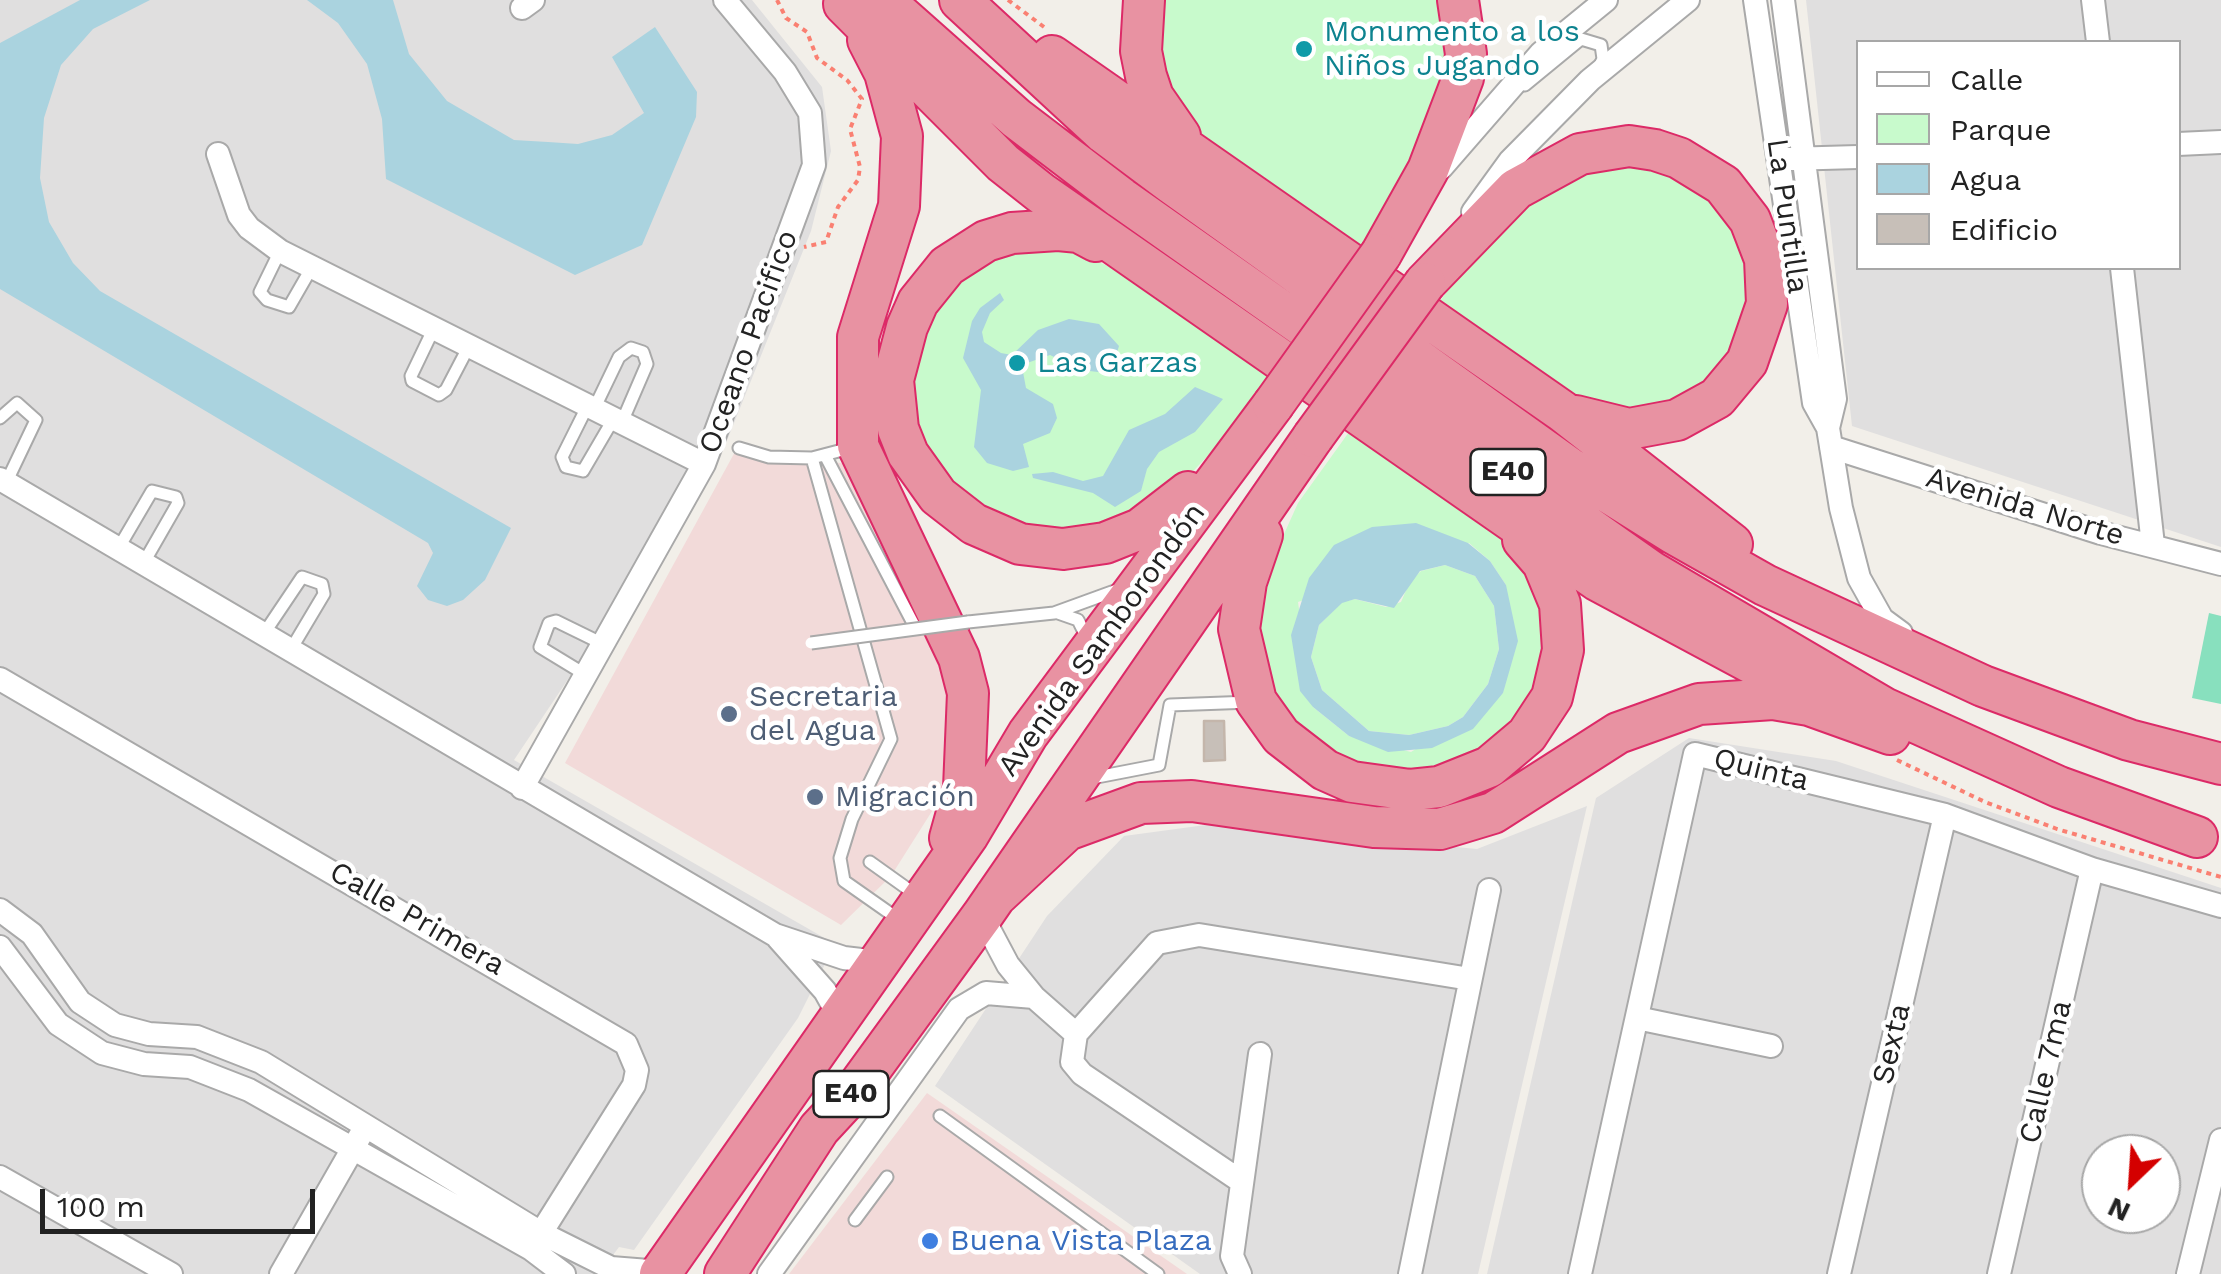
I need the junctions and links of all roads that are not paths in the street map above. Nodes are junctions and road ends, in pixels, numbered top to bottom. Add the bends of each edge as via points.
1 (725, 0) edge
2 (960, 0) edge
3 (980, 0) edge
4 (1144, 0) edge
5 (1458, 0) edge
6 (1606, 0) edge
7 (1688, 0) edge
8 (1755, 0) edge
9 (1783, 0) edge
10 (2093, 0) edge
11 (856, 1) edge
12 (2098, 40) edge
13 (1590, 80) junction
14 (1493, 105) junction
15 (2221, 142) edge
16 (2181, 144) edge
17 (218, 154) dead end
18 (1856, 157) edge
19 (1791, 159) junction
20 (1208, 163) junction
21 (1410, 206) junction
22 (280, 251) junction
23 (312, 267) junction
24 (1147, 268) junction
25 (2122, 270) edge
26 (1432, 274) junction
27 (434, 328) junction
28 (469, 346) junction
29 (1562, 411) junction
30 (604, 414) junction
31 (0, 418) edge
32 (1830, 437) junction
33 (1247, 439) junction
34 (738, 448) dead end
35 (842, 451) junction
36 (812, 458) junction
37 (704, 464) junction
38 (1290, 472) junction
39 (1221, 475) junction
40 (3, 481) edge
41 (1504, 519) junction
42 (1244, 536) junction
43 (2152, 545) junction
44 (118, 549) junction
45 (144, 564) junction
46 (2221, 564) edge
47 (1138, 582) junction
48 (1054, 613) junction
49 (916, 626) junction
50 (263, 635) junction
51 (811, 643) dead end
52 (603, 644) junction
53 (1890, 647) junction
54 (290, 651) junction
55 (1084, 656) junction
56 (586, 675) junction
57 (0, 679) edge
58 (1982, 686) junction
59 (1161, 690) junction
60 (1256, 701) junction
61 (1891, 746) junction
62 (2221, 764) edge
63 (1077, 781) junction
64 (522, 788) junction
65 (1945, 815) junction
66 (968, 835) junction
67 (1035, 840) junction
68 (2209, 840) edge
69 (870, 862) dead end
70 (2092, 869) junction
71 (1489, 890) dead end
72 (922, 899) junction
73 (988, 906) junction
74 (2221, 906) edge
75 (3, 919) edge
76 (775, 935) junction
77 (0, 947) edge
78 (878, 962) junction
79 (1470, 979) junction
80 (1034, 997) junction
81 (840, 1018) junction
82 (1637, 1018) junction
83 (1076, 1034) junction
84 (1771, 1046) dead end
85 (234, 1052) junction
86 (1260, 1054) dead end
87 (223, 1080) junction
88 (940, 1116) dead end
89 (368, 1124) junction
90 (2221, 1140) edge
91 (354, 1147) junction
92 (2218, 1169) edge
93 (887, 1176) dead end
94 (0, 1177) edge
95 (1242, 1182) junction
96 (855, 1220) dead end
97 (536, 1241) junction
98 (660, 1273) edge
99 (171, 1274) edge
100 (281, 1274) edge
101 (564, 1274) edge
102 (724, 1274) edge
103 (769, 1274) edge
104 (1158, 1274) edge
105 (1240, 1274) edge
106 (1410, 1274) edge
107 (1580, 1274) edge
108 (1838, 1274) edge
109 (1999, 1274) edge
110 (2188, 1274) edge

1 - 37 street, Oceano Pacifico via 810,113 814,165
2 - 53 highway, E40 via 1104,132 1571,468 1765,586
3 - 20 highway
4 - 20 highway via 1141,51 1153,97
5 - 21 highway, Avenida Samborondón via 1463,78
6 - 14 street via 1541,52
7 - 13 street
8 - 19 street, La Puntilla
9 - 19 street, La Puntilla
10 - 12 street
11 - 24 highway via 1003,163
11 - 35 highway via 902,136 899,206 858,336
11 - 68 highway, E40 via 1121,198 1652,572 1884,708 2059,787
13 - 14 lane via 1604,50 1596,40 1581,38
13 - 26 street via 1510,161
14 - 21 street
15 - 16 street
17 - 22 street via 240,215
18 - 19 street
19 - 32 street, La Puntilla via 1835,399
20 - 29 highway
21 - 33 highway, Avenida Samborondón / E40, bridge
22 - 23 street
22 - 23 lane via 260,292 267,300 289,307
23 - 27 street
24 - 33 highway via 1079,232 1035,230 986,241 947,266 918,302 893,380 908,454 938,496 974,524 1020,544 1062,549 1140,529
24 - 41 highway
25 - 43 street
26 - 29 highway, Avenida Samborondón via 1516,190 1555,165 1602,149 1629,146 1679,158 1738,202 1759,238 1768,283 1756,345 1734,381 1699,410 1655,426 1603,425
26 - 38 highway, Avenida Samborondón / E40, bridge
27 - 28 street
27 - 28 lane via 412,381 438,394 446,390
28 - 30 street
29 - 53 highway via 1741,551
30 - 30 lane via 583,471 566,467 562,457
30 - 30 lane via 647,364 642,352 631,348 619,358
30 - 37 street
31 - 40 lane via 17,403 36,420
32 - 43 street, Avenida Norte
32 - 58 street, La Puntilla via 1859,578 1874,608
33 - 39 highway, Avenida Samborondón / E40
34 - 36 lane
35 - 36 lane
35 - 49 lane via 838,485
35 - 72 highway via 959,658 968,693 964,788
36 - 72 lane via 891,739 844,838 844,881
37 - 52 street, Oceano Pacifico
38 - 42 highway, Avenida Samborondón / E40
38 - 60 highway via 1254,554 1242,603 1242,656
39 - 42 highway via 1186,548 1134,620 1138,642 1152,643
39 - 47 highway, Avenida Samborondón / E40
40 - 44 street
41 - 60 highway via 1543,563 1563,628 1552,697 1510,752 1440,786 1352,782 1300,754
41 - 61 highway
42 - 59 highway, Avenida Samborondón / E40
43 - 46 street, Avenida Norte
44 - 45 street
44 - 45 lane via 152,492 176,497
45 - 50 street
47 - 48 lane
47 - 55 highway, Avenida Samborondón / E40
48 - 49 lane, bridge
48 - 55 lane via 1078,620 1086,634
49 - 51 lane, bridge
50 - 54 street
50 - 54 lane via 302,576 322,584 324,594
52 - 56 street, Oceano Pacifico
52 - 56 lane via 549,623 540,647
53 - 58 highway, E40
54 - 64 street
55 - 66 highway, Avenida Samborondón / E40
56 - 64 street, Oceano Pacifico
57 - 97 street, Calle Primera via 626,1044 634,1085
58 - 62 highway, E40 via 2128,740
59 - 60 lane
59 - 63 highway, Avenida Samborondón / E40
59 - 63 lane via 1159,765
61 - 68 highway
61 - 73 highway via 1809,705 1773,699 1699,704 1618,733 1492,813 1440,829 1374,827 1192,801 1141,803 1066,830
63 - 67 highway, Avenida Samborondón / E40
64 - 76 street
65 - 70 street, Quinta
65 - 82 street, Quinta via 1695,754
65 - 108 street, Sexta
66 - 67 highway via 1100,670 1116,667 1125,675 1124,686 1069,768
66 - 72 highway, Avenida Samborondón / E40
67 - 73 highway, Avenida Samborondón / E40
69 - 72 lane
70 - 74 street, Quinta
70 - 109 street, Calle 7ma
71 - 79 street
72 - 78 highway, Avenida Samborondón / E40
73 - 80 street via 998,950
73 - 102 highway, Avenida Samborondón / E40 via 820,1129
75 - 85 street via 32,934 80,1002 115,1026 197,1038
76 - 78 street
76 - 81 street
77 - 87 street via 58,1024 102,1054
78 - 81 highway, Avenida Samborondón / E40
79 - 83 street via 1178,936 1157,943
79 - 106 street
80 - 83 street
80 - 103 street via 986,992 959,1010
81 - 98 highway, Avenida Samborondón / E40
82 - 84 street
82 - 107 street, Quinta
83 - 95 street via 1072,1062 1082,1074
85 - 87 street
85 - 89 street
86 - 95 street
87 - 91 street
88 - 104 lane
89 - 91 street
89 - 97 street
90 - 92 street
91 - 97 street
91 - 100 street
92 - 110 street
93 - 96 lane
94 - 99 street
95 - 105 street via 1232,1256
97 - 98 street via 611,1268
97 - 101 street

